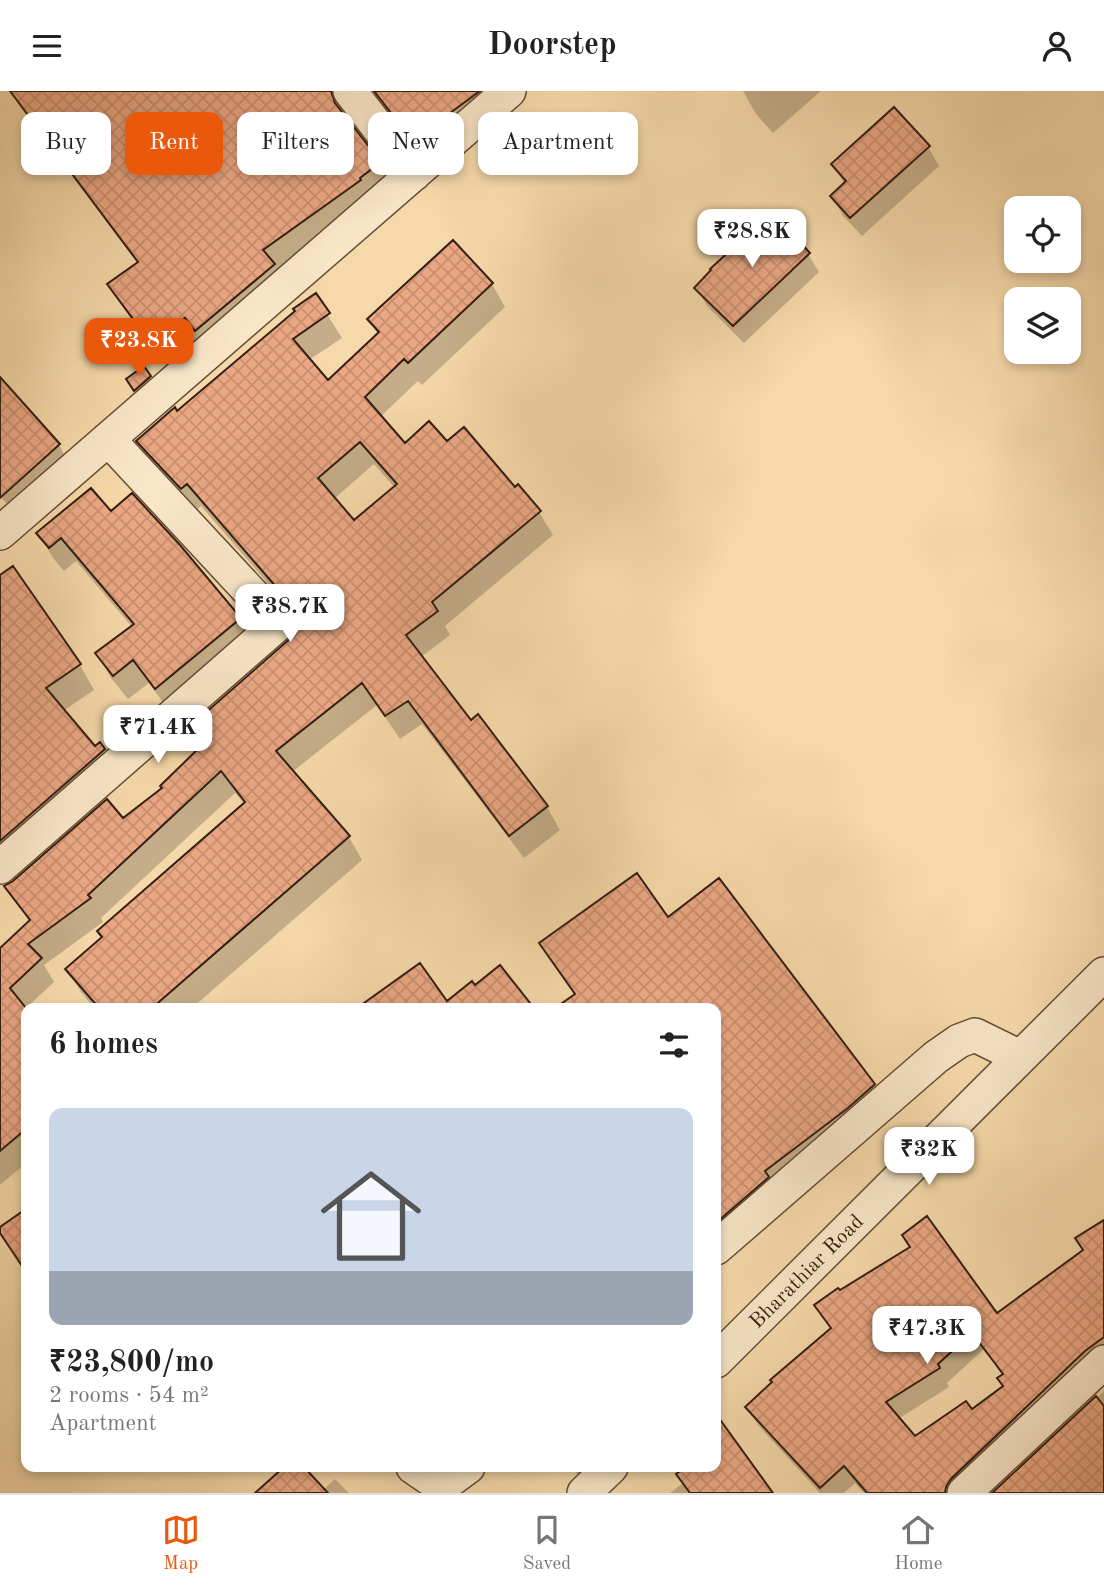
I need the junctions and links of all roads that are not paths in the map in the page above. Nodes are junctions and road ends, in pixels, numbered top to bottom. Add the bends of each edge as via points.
1 (350, 91) edge
2 (509, 91) edge
3 (368, 114) edge
4 (464, 130) edge
5 (413, 175) edge
6 (108, 439) junction
7 (0, 533) edge
8 (0, 867) edge
9 (1104, 974) edge
10 (1020, 1057) junction
11 (721, 1244) edge
12 (721, 1356) edge
13 (1104, 1361) edge
14 (420, 1472) edge
15 (461, 1472) edge
16 (606, 1472) edge
17 (584, 1493) edge
18 (964, 1493) edge

1 - 3 street
2 - 4 street
5 - 6 street
6 - 7 street
6 - 8 street via 279,623
9 - 10 street, Bharathiar Road
10 - 11 street via 975,1035 959,1041
10 - 12 street, Bharathiar Road
13 - 18 street
14 - 15 street via 446,1483
16 - 17 street

